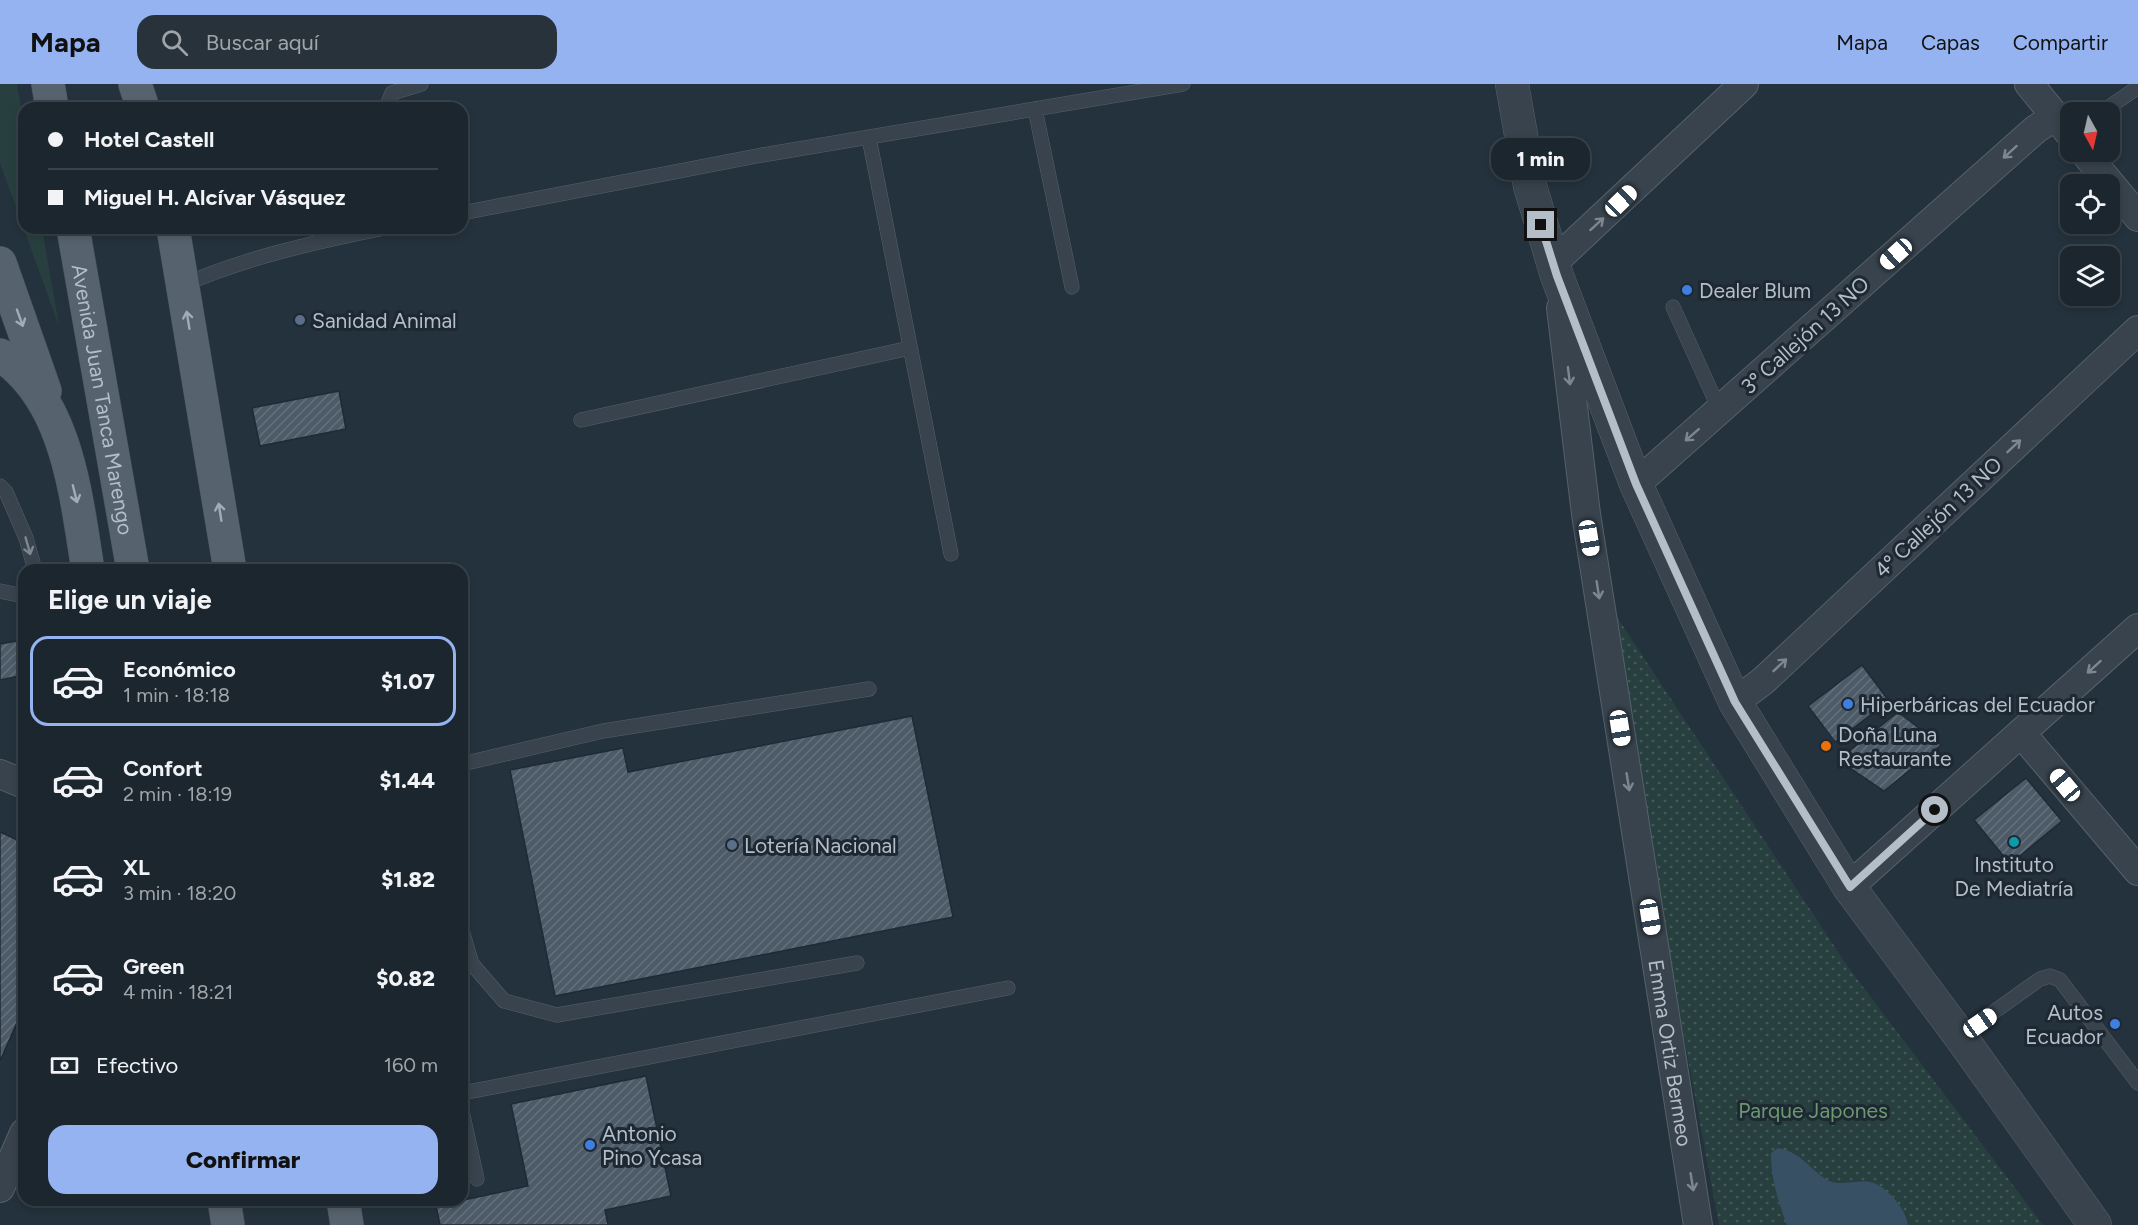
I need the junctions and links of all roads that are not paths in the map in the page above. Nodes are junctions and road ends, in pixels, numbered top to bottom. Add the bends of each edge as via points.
1 (48, 84) edge
2 (135, 84) edge
3 (154, 84) edge
4 (421, 84) edge
5 (1183, 84) edge
6 (1512, 84) edge
7 (1744, 84) edge
8 (2029, 84) edge
9 (2138, 87) edge
10 (51, 102) edge
11 (141, 102) edge
12 (156, 102) edge
13 (388, 102) edge
14 (2116, 102) edge
15 (1035, 109) junction
16 (2060, 121) edge
17 (2060, 125) edge
18 (869, 138) junction
19 (2092, 162) edge
20 (468, 212) edge
21 (2138, 217) edge
22 (74, 234) edge
23 (174, 234) edge
24 (341, 234) edge
25 (0, 263) edge
26 (1555, 270) junction
27 (183, 285) junction
28 (1072, 287) dead end
29 (1673, 307) dead end
30 (2138, 330) edge
31 (910, 348) junction
32 (0, 355) edge
33 (1720, 411) junction
34 (581, 420) dead end
35 (62, 445) junction
36 (1636, 484) junction
37 (0, 486) edge
38 (951, 554) dead end
39 (33, 564) edge
40 (87, 564) edge
41 (132, 564) edge
42 (229, 564) edge
43 (0, 591) edge
44 (18, 595) edge
45 (2138, 628) edge
46 (869, 689) dead end
47 (1735, 702) junction
48 (2021, 733) junction
49 (468, 763) edge
50 (0, 774) edge
51 (18, 782) edge
52 (2138, 871) edge
53 (1850, 887) junction
54 (468, 950) edge
55 (857, 963) dead end
56 (1008, 988) dead end
57 (1960, 1036) junction
58 (2138, 1083) edge
59 (468, 1093) edge
60 (468, 1138) edge
61 (13, 1142) edge
62 (477, 1179) dead end
63 (0, 1188) edge
64 (225, 1206) edge
65 (344, 1206) edge
66 (228, 1225) edge
67 (347, 1225) edge
68 (1698, 1225) edge
69 (2095, 1225) edge

1 - 10 main road
2 - 11 main road
3 - 12 main road
4 - 13 lane via 392,93
5 - 15 lane
6 - 26 street via 1530,186
26 -> 7 street
8 - 16 street
9 - 14 lane
15 - 18 lane
15 - 28 lane
17 -> 33 street, 3º Callejón 13 NO via 2036,129
18 - 20 lane
18 - 31 lane
19 - 21 street
22 - 41 main road, Avenida Juan Tanca Marengo
23 - 27 main road
24 - 27 lane via 231,264
25 -> 35 main road
26 - 36 street
26 -> 68 street, Emma Ortiz Bermeo via 1586,514
42 -> 27 main road
29 - 33 lane
47 -> 30 street, 4º Callejón 13 NO via 1763,681
31 - 34 lane
31 - 38 lane
32 - 35 main road via 18,366 39,392
33 -> 36 street, 3º Callejón 13 NO
35 -> 40 main road via 77,499
36 - 47 street
37 -> 39 lane via 26,538
43 - 44 lane
45 -> 48 street
46 - 49 lane via 603,731
47 - 53 street
48 - 52 street
48 - 53 street
50 - 51 street
53 - 57 street
54 - 55 lane via 472,964 504,1001 557,1015
56 - 59 lane
57 - 58 lane via 2040,979 2050,976 2060,980
57 - 69 street
60 - 62 lane
61 - 63 street
64 - 66 main road
65 - 67 main road

